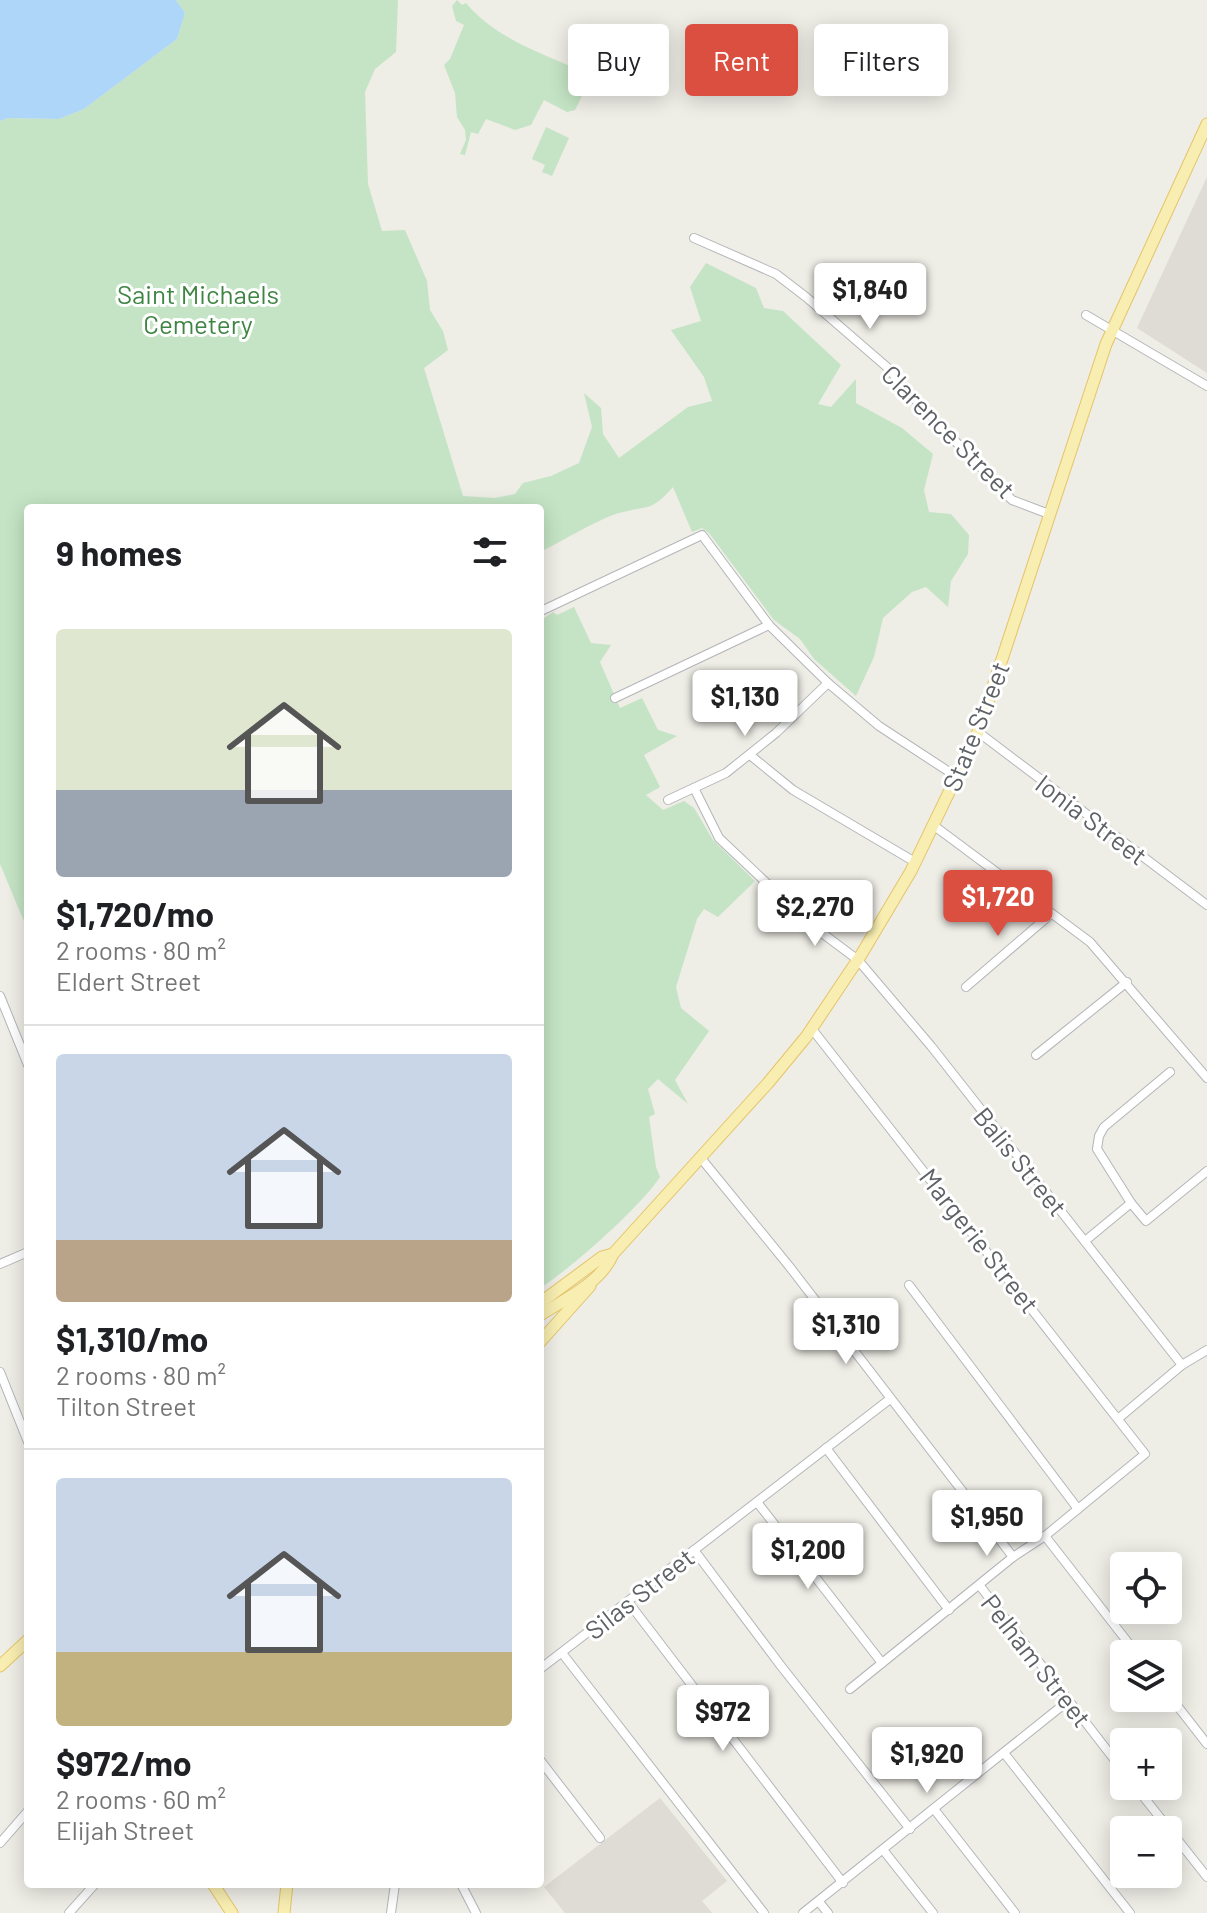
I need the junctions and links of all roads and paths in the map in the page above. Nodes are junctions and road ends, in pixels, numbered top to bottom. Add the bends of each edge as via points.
1 (1207, 124) edge
2 (694, 238) dead end
3 (1086, 315) dead end
4 (1113, 329) junction
5 (1207, 386) edge
6 (1049, 514) junction
7 (544, 610) edge
8 (769, 625) junction
9 (828, 683) junction
10 (615, 698) dead end
11 (978, 732) junction
12 (750, 755) junction
13 (957, 777) junction
14 (694, 788) junction
15 (668, 800) dead end
16 (933, 825) junction
17 (915, 862) junction
18 (1207, 905) edge
19 (1051, 914) junction
20 (858, 960) junction
21 (1127, 982) junction
22 (966, 987) dead end
23 (0, 996) edge
24 (812, 1029) junction
25 (24, 1055) edge
26 (1036, 1055) dead end
27 (1170, 1072) dead end
28 (1207, 1078) edge
29 (700, 1157) junction
30 (1207, 1171) edge
31 (1131, 1203) junction
32 (1085, 1241) junction
33 (24, 1254) edge
34 (613, 1254) junction
35 (0, 1264) edge
36 (592, 1282) junction
37 (909, 1285) dead end
38 (544, 1300) edge
39 (544, 1312) edge
40 (544, 1338) edge
41 (1207, 1350) edge
42 (1182, 1365) junction
43 (0, 1372) edge
44 (890, 1399) junction
45 (1119, 1418) junction
46 (24, 1432) edge
47 (826, 1448) junction
48 (757, 1502) junction
49 (1078, 1509) junction
50 (1045, 1536) junction
51 (694, 1550) junction
52 (1013, 1557) junction
53 (980, 1586) junction
54 (629, 1603) junction
55 (949, 1610) junction
56 (1126, 1640) edge
57 (24, 1644) edge
58 (562, 1653) junction
59 (882, 1663) junction
60 (0, 1666) edge
61 (544, 1666) edge
62 (850, 1689) dead end
63 (1068, 1701) junction
64 (1182, 1712) edge
65 (1207, 1744) edge
66 (1004, 1753) junction
67 (1110, 1754) edge
68 (544, 1765) edge
69 (1146, 1800) edge
70 (934, 1809) junction
71 (24, 1816) edge
72 (910, 1829) junction
73 (600, 1838) dead end
74 (0, 1843) edge
75 (884, 1851) junction
76 (1207, 1877) edge
77 (843, 1883) junction
78 (91, 1888) edge
79 (216, 1888) edge
80 (287, 1888) edge
81 (394, 1888) edge
82 (463, 1888) edge
83 (819, 1902) junction
84 (69, 1913) edge
85 (232, 1913) edge
86 (284, 1913) edge
87 (391, 1913) edge
88 (476, 1913) edge
89 (764, 1913) edge
90 (803, 1913) edge
91 (828, 1913) edge
92 (933, 1913) edge
93 (1015, 1913) edge
94 (1130, 1913) edge

1 - 4 main road, State Street
2 - 6 street, Clarence Street via 776,274 806,297 888,368 1012,500
3 - 4 street
4 - 5 street
4 - 6 main road, State Street
6 - 11 main road, State Street
7 - 8 street via 702,535
8 - 9 street
8 - 10 street
9 - 12 street
9 - 13 street via 879,726
11 - 13 main road, State Street
11 - 18 street, Ionia Street
12 - 14 street
12 - 17 street via 793,790
13 - 16 main road, State Street
14 - 15 street
14 - 20 street, Balis Street via 719,838 810,924
16 - 17 main road, State Street
16 - 19 street
17 - 20 main road, State Street
19 - 21 street via 1090,942
19 - 22 street
20 - 24 main road, State Street
20 - 32 street, Balis Street
21 - 26 street
21 - 28 street
23 - 25 street
24 - 29 main road, State Street
24 - 45 street, Margerie Street
27 - 31 street via 1099,1136 1097,1149
29 - 34 main road, State Street
29 - 44 street
30 - 31 street via 1146,1221
31 - 32 street
32 - 42 street, Balis Street
33 - 35 street
34 - 36 main road, State Street
34 - 38 main road, State Street
36 - 39 main road, State Street
36 - 40 main road
37 - 49 street
41 - 42 street
42 - 45 street
43 - 46 street
44 - 47 street, Silas Street
44 - 52 street
45 - 49 street, Margerie Street via 1145,1454
47 - 48 street, Silas Street
47 - 55 street
48 - 51 street, Silas Street
48 - 59 street
49 - 50 street
50 - 52 street
50 - 56 street
51 - 54 street, Silas Street
51 - 72 street
52 - 53 street
53 - 55 street
53 - 63 street, Pelham Street
54 - 58 street, Silas Street
54 - 77 street
55 - 59 street
57 - 60 main road
58 - 61 street, Silas Street
58 - 89 street
59 - 62 street
63 - 66 street
63 - 67 street, Pelham Street
64 - 65 street
66 - 70 street
66 - 94 street
68 - 73 street
69 - 76 street
70 - 72 street
70 - 93 street
71 - 74 street
72 - 75 street
75 - 77 street
75 - 92 street
77 - 83 street
78 - 84 street
79 - 85 main road
80 - 86 main road
81 - 87 street
82 - 88 street
83 - 90 street
83 - 91 street

